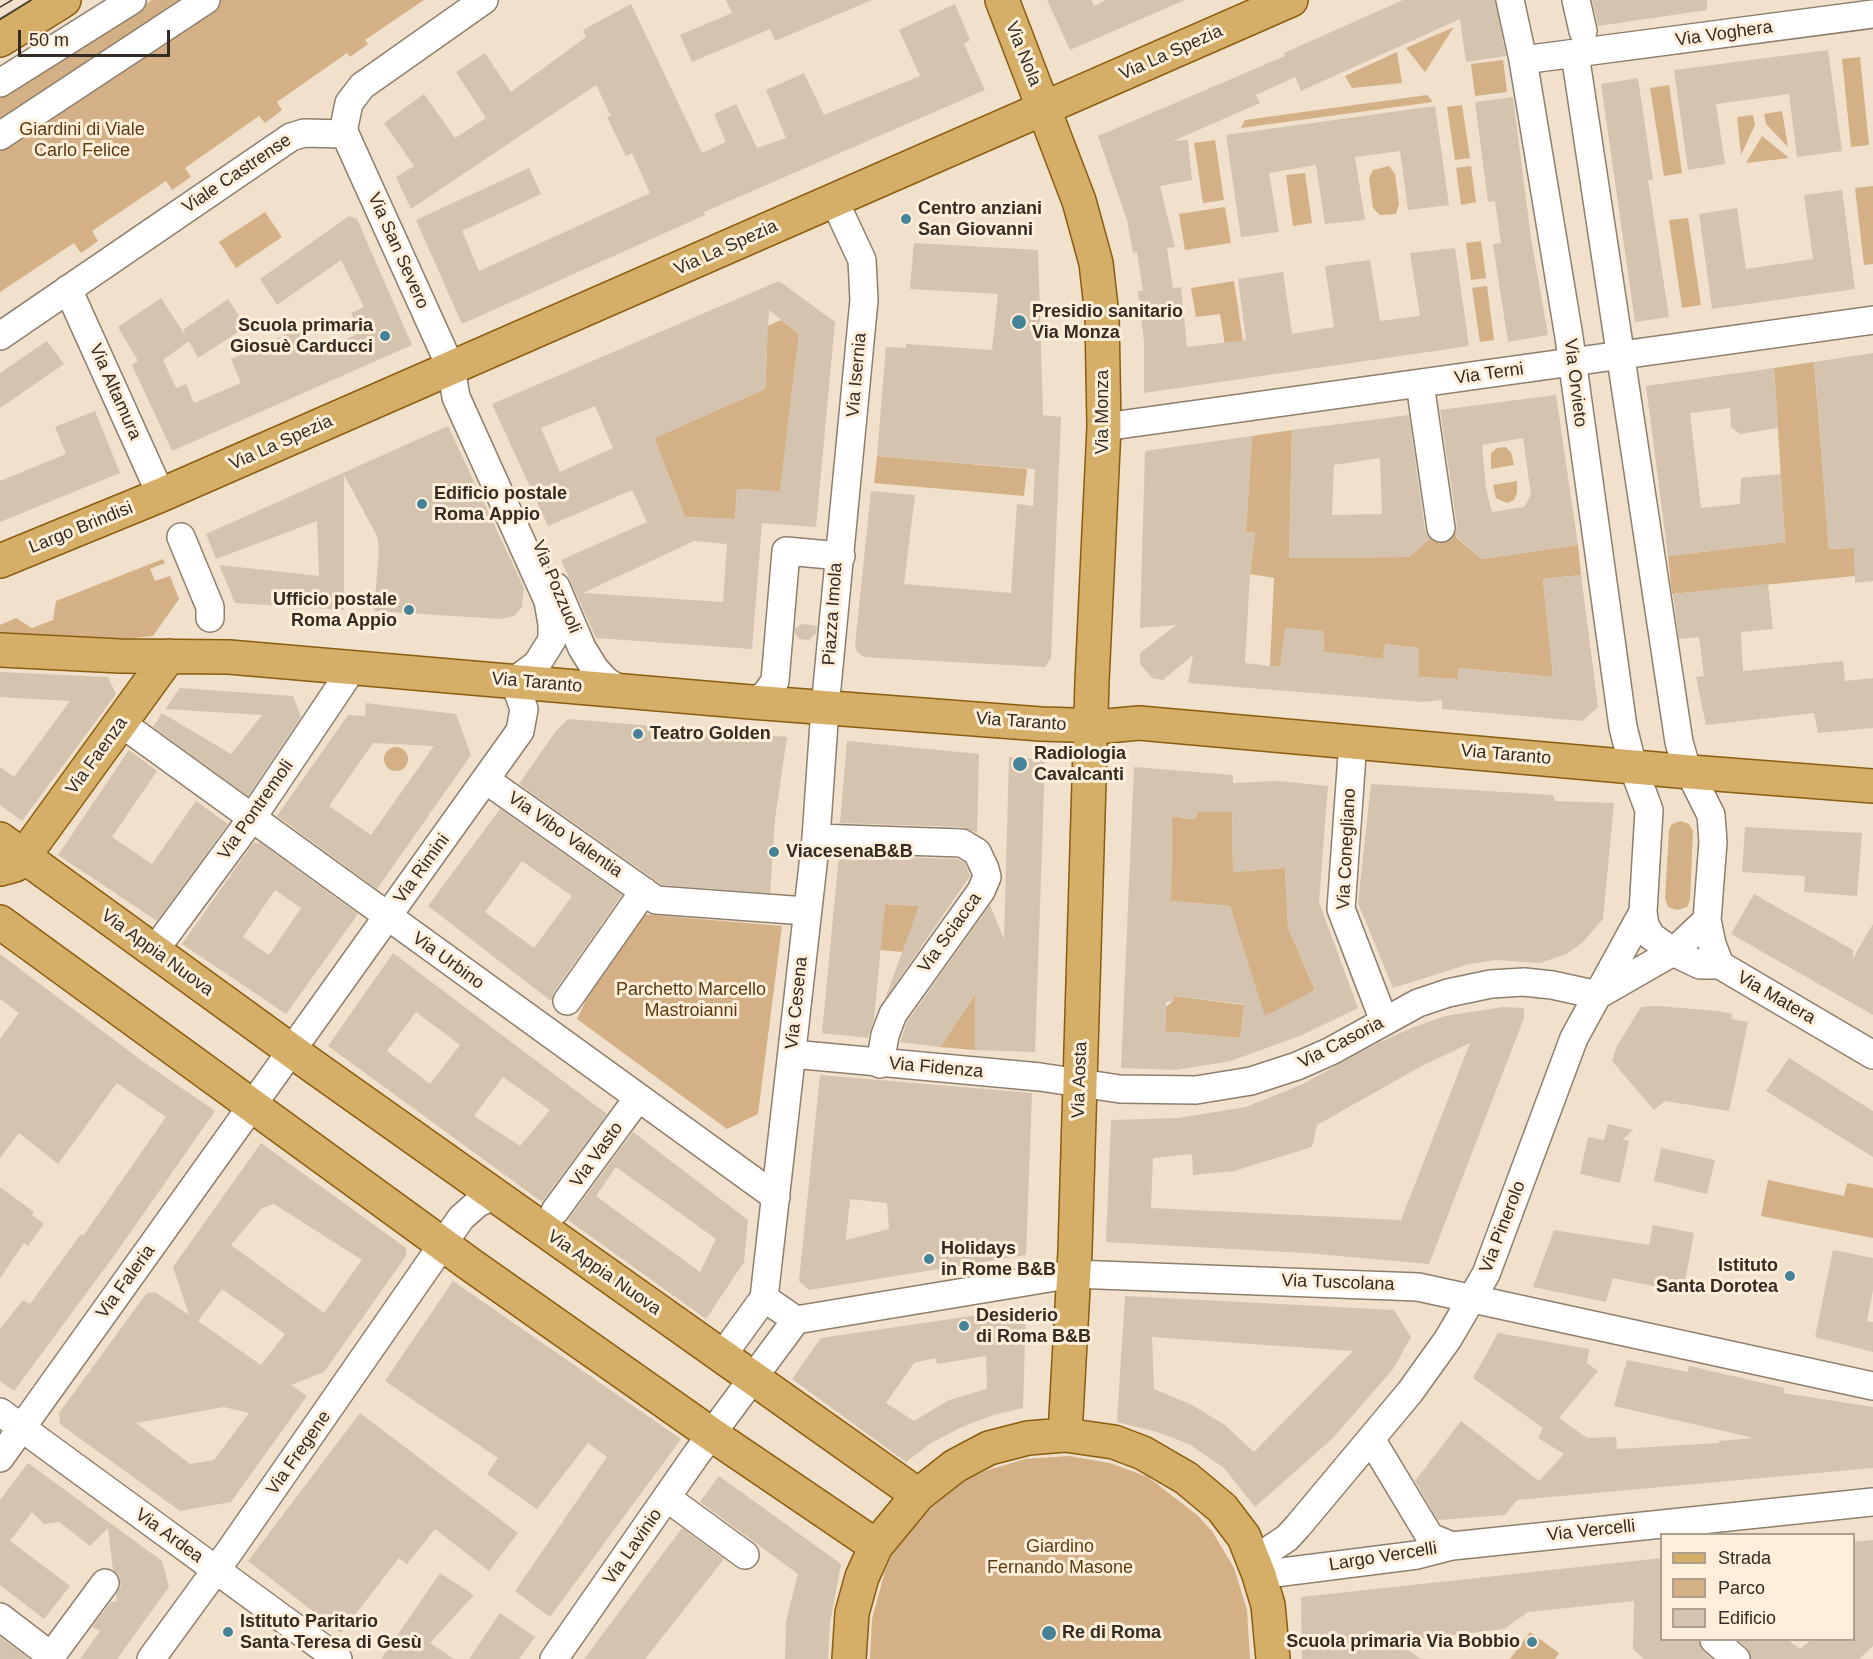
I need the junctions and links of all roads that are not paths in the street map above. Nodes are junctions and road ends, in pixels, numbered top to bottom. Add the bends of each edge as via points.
1 (64, 0) edge
2 (132, 0) edge
3 (206, 0) edge
4 (484, 0) edge
5 (1002, 0) edge
6 (1291, 0) edge
7 (1510, 0) edge
8 (1576, 0) edge
9 (93, 10) edge
10 (1873, 14) edge
11 (0, 40) edge
12 (1579, 42) junction
13 (1523, 60) junction
14 (0, 83) edge
15 (1045, 107) junction
16 (345, 134) junction
17 (0, 136) edge
18 (834, 201) junction
19 (68, 289) junction
20 (1873, 320) edge
21 (0, 336) edge
22 (1620, 356) junction
23 (1572, 362) junction
24 (451, 368) junction
25 (1420, 384) junction
26 (1104, 427) junction
27 (161, 495) junction
28 (1440, 528) dead end
29 (181, 537) dead end
30 (841, 556) junction
31 (0, 561) edge
32 (210, 618) dead end
33 (0, 650) edge
34 (170, 656) junction
35 (354, 666) junction
36 (514, 681) junction
37 (621, 690) junction
38 (751, 702) junction
39 (825, 708) junction
40 (121, 723) junction
41 (1091, 725) junction
42 (1353, 741) junction
43 (1634, 767) junction
44 (1690, 772) junction
45 (486, 780) junction
46 (1873, 786) edge
47 (252, 818) junction
48 (816, 838) junction
49 (8, 855) edge
50 (644, 891) junction
51 (806, 911) junction
52 (1643, 912) junction
53 (387, 917) junction
54 (1707, 920) junction
55 (0, 922) edge
56 (154, 951) junction
57 (1673, 952) junction
58 (1720, 965) junction
59 (1598, 995) junction
60 (567, 1001) dead end
61 (1384, 1021) junction
62 (291, 1050) junction
63 (792, 1054) junction
64 (1873, 1054) edge
65 (880, 1064) junction
66 (1080, 1084) junction
67 (638, 1098) junction
68 (253, 1106) junction
69 (496, 1195) junction
70 (776, 1197) junction
71 (555, 1211) dead end
72 (443, 1244) junction
73 (1073, 1274) junction
74 (764, 1298) junction
75 (1472, 1299) junction
76 (796, 1320) junction
77 (722, 1356) junction
78 (753, 1379) junction
79 (1873, 1386) edge
80 (10, 1420) edge
81 (711, 1434) junction
82 (1065, 1435) junction
83 (1371, 1439) junction
84 (0, 1458) edge
85 (918, 1495) junction
86 (668, 1498) junction
87 (1873, 1502) edge
88 (1683, 1528) edge
89 (876, 1546) junction
90 (1452, 1546) junction
91 (745, 1555) dead end
92 (1257, 1568) junction
93 (216, 1570) junction
94 (105, 1583) dead end
95 (0, 1617) edge
96 (1715, 1641) edge
97 (50, 1658) edge
98 (151, 1659) edge
99 (338, 1659) edge
100 (554, 1659) edge
101 (849, 1659) edge
102 (1273, 1659) edge
103 (1736, 1659) edge

1 - 11 main road
2 - 9 street
3 - 17 street
4 - 16 street via 362,86 346,109
5 - 15 main road, Via Nola
6 - 15 main road, Via La Spezia
7 - 13 street, Via Orvieto
8 - 12 street
9 - 14 street
10 - 12 street, Via Voghera
12 - 13 street, Via Voghera
12 - 22 street
13 - 23 street, Via Orvieto
15 - 18 main road, Via La Spezia
15 - 26 main road, Via Monza via 1079,201 1096,263 1102,316
16 - 19 street, Viale Castrense via 304,132 291,137
16 - 24 street, Via San Severo
18 - 24 main road, Via La Spezia
18 - 30 street, Via Isernia via 859,249 865,280
19 - 21 street, Viale Castrense
19 - 27 street, Via Altamura
20 - 22 street, Via Terni
22 - 23 street, Via Terni
22 - 44 street via 1677,731
23 - 25 street, Via Terni
23 - 43 street, Via Orvieto via 1623,727
24 - 27 main road, Via La Spezia
24 - 36 street, Via Pozzuoli via 456,397 550,607 550,645 537,664
24 - 37 street, Via Pozzuoli via 472,390 582,648 600,675
25 - 26 street, Via Terni
25 - 28 street
26 - 41 main road, Via Monza
27 - 31 main road, Largo Brindisi
29 - 32 street via 210,607
30 - 38 street, Piazza Imola via 786,551 775,681 765,695
30 - 39 street, Piazza Imola
33 - 34 main road
34 - 35 main road, Via Taranto
34 - 40 main road, Via Faenza
35 - 36 main road, Via Taranto
35 - 47 street, Via Pontremoli
36 - 37 main road, Via Taranto
36 - 45 street, Via Rimini via 523,703 523,723
37 - 38 main road, Via Taranto
38 - 39 main road, Via Taranto
39 - 41 main road, Via Taranto
39 - 48 street, Via Cesena
40 - 47 street, Via Urbino
40 - 49 main road, Via Faenza
41 - 42 main road, Via Taranto via 1139,723
41 - 66 main road, Via Aosta
42 - 43 main road, Via Taranto
42 - 61 street, Via Conegliano via 1341,909
43 - 44 main road, Via Taranto
43 - 52 street, Via Orvieto via 1650,817
44 - 46 main road, Via Taranto
44 - 54 street, Via Matera via 1706,802 1713,828
45 - 50 street, Via Vibo Valentia
45 - 53 street, Via Rimini
47 - 53 street, Via Urbino
47 - 56 street, Via Pontremoli
48 - 51 street, Via Cesena
48 - 65 street, Via Sciacca via 962,843 977,852 985,869 987,877 981,891 893,1014
49 - 56 main road, Via Appia Nuova
50 - 51 street, Via Vibo Valentia via 656,900
50 - 60 street
51 - 63 street, Via Cesena
52 - 57 street via 1646,929
52 - 59 street, Via Pinerolo
53 - 62 street, Via Rimini
53 - 67 street, Via Urbino
54 - 57 street
54 - 58 street, Via Matera
55 - 68 main road
56 - 62 main road, Via Appia Nuova
57 - 58 street via 1700,965
57 - 59 street
58 - 64 street, Via Matera
59 - 61 street, Via Casoria via 1524,982 1491,984 1433,998
59 - 75 street, Via Pinerolo via 1574,1038 1485,1274
61 - 66 street, Via Casoria via 1315,1058 1232,1085 1168,1091
62 - 68 street
62 - 69 main road, Via Appia Nuova
63 - 65 street, Via Fidenza
63 - 70 street, Via Cesena
65 - 66 street, Via Fidenza
66 - 73 main road, Via Aosta
67 - 70 street, Via Urbino
67 - 71 street, Via Vasto
68 - 72 main road
68 - 80 street, Via Faleria
69 - 72 street, Via Fregene via 466,1212
69 - 77 main road, Via Appia Nuova
70 - 74 street, Via Cesena
72 - 81 main road
72 - 93 street, Via Fregene
73 - 75 street, Via Tuscolana via 1418,1287
73 - 76 street, Via Tuscolana
73 - 82 main road, Via Aosta
74 - 76 street
74 - 77 street
75 - 79 street, Via Tuscolana
75 - 83 street, Via Pinerolo via 1421,1378
76 - 78 street, Via Lavinio
77 - 78 main road, Via Appia Nuova
78 - 81 street, Via Lavinio
78 - 85 main road, Via Appia Nuova
80 - 84 street, Via Faleria
80 - 93 street, Via Ardea
81 - 86 street, Via Lavinio
81 - 89 main road
82 - 85 main road via 1028,1438 989,1448 955,1466
82 - 92 main road via 1118,1443 1173,1468 1222,1508 1244,1537
83 - 90 street, Largo Vercelli via 1430,1537
83 - 92 street via 1299,1527
85 - 89 main road
86 - 91 street
86 - 100 street, Via Lavinio
87 - 88 street, Via Vercelli
88 - 90 street, Via Vercelli
89 - 101 main road via 854,1603
90 - 92 street, Largo Vercelli via 1417,1555
92 - 102 main road via 1268,1605
93 - 98 street, Via Fregene
93 - 99 street, Via Ardea
94 - 97 street
95 - 97 street
96 - 103 street

